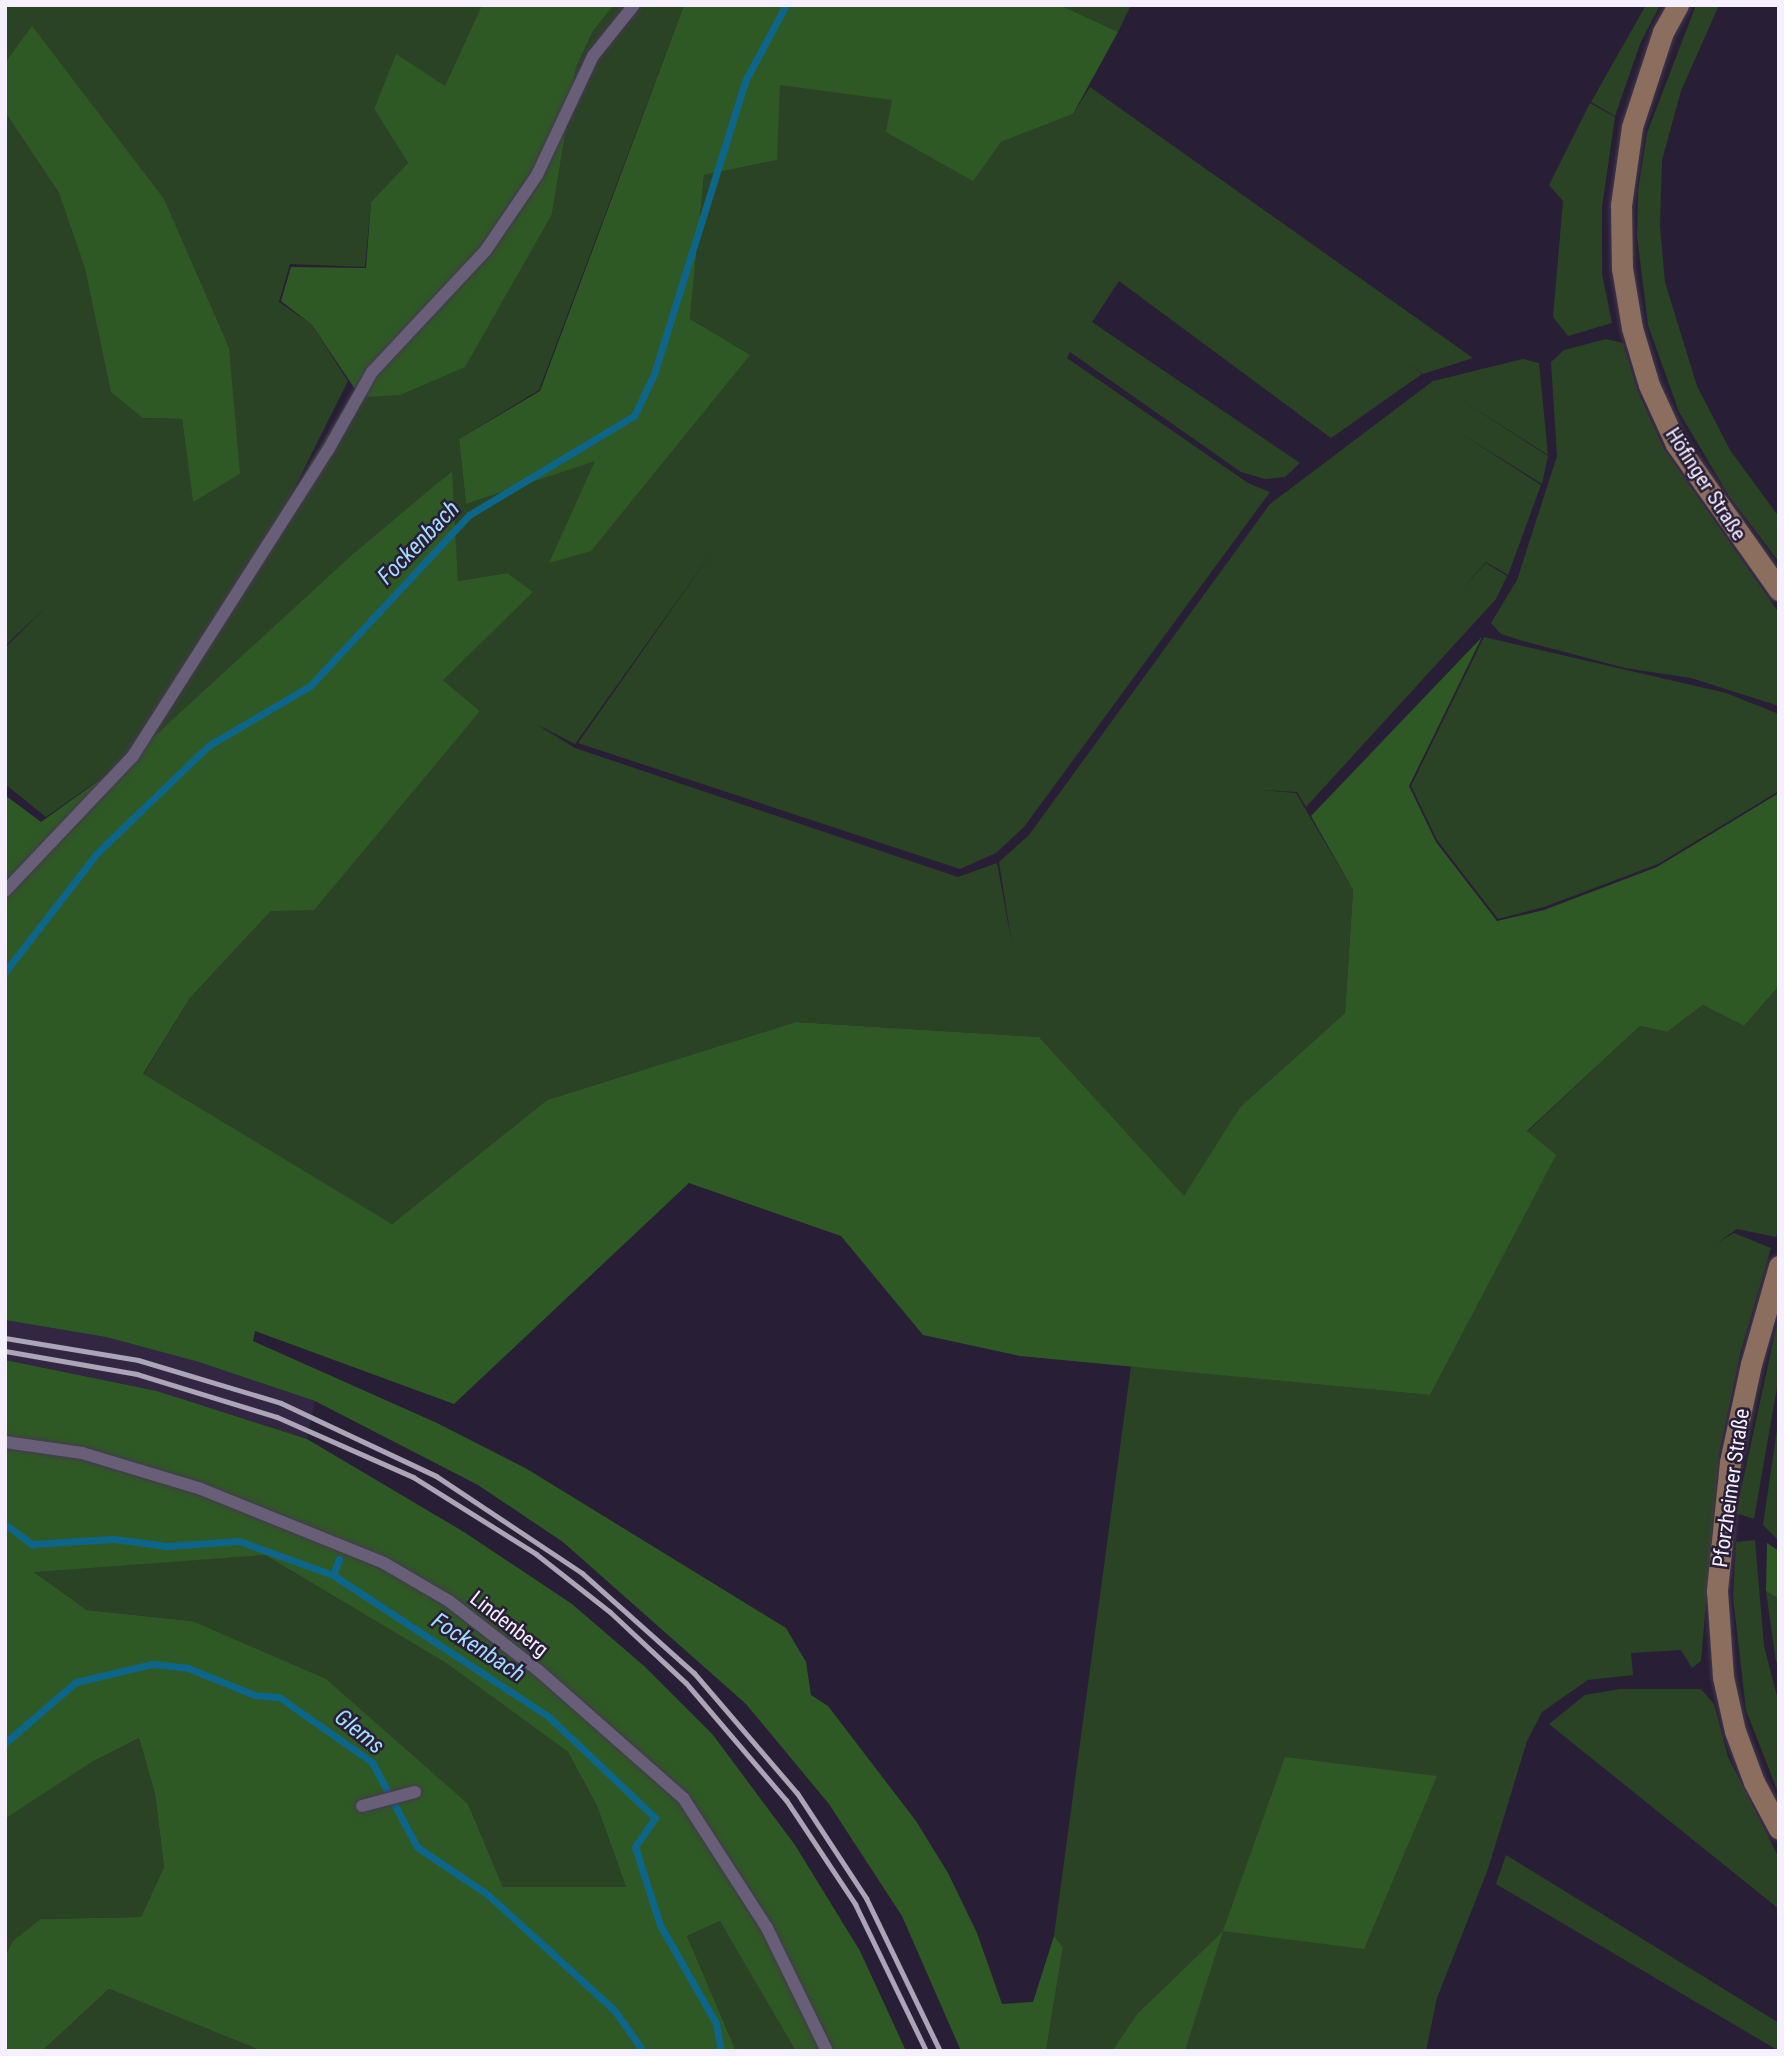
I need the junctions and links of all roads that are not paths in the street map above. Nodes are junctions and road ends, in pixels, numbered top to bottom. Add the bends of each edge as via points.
1 (634, 5) edge
2 (1678, 5) edge
3 (1779, 590) edge
4 (5, 891) edge
5 (1779, 1266) edge
6 (5, 1442) edge
7 (415, 1792) dead end
8 (362, 1806) dead end
9 (1779, 1829) edge
10 (827, 2051) edge

1 - 4 lane via 593,56 537,175 486,250 372,372 328,450 133,756
2 - 3 street, Höfinger Straße via 1663,32 1632,127 1621,205 1622,268 1632,328 1649,385 1676,444
5 - 9 street, Pforzheimer Straße via 1730,1462 1717,1591 1723,1677 1735,1731 1754,1782
6 - 10 lane, Lindenberg via 82,1453 201,1489 384,1563 449,1601 539,1671 684,1799 767,1928
7 - 8 lane

